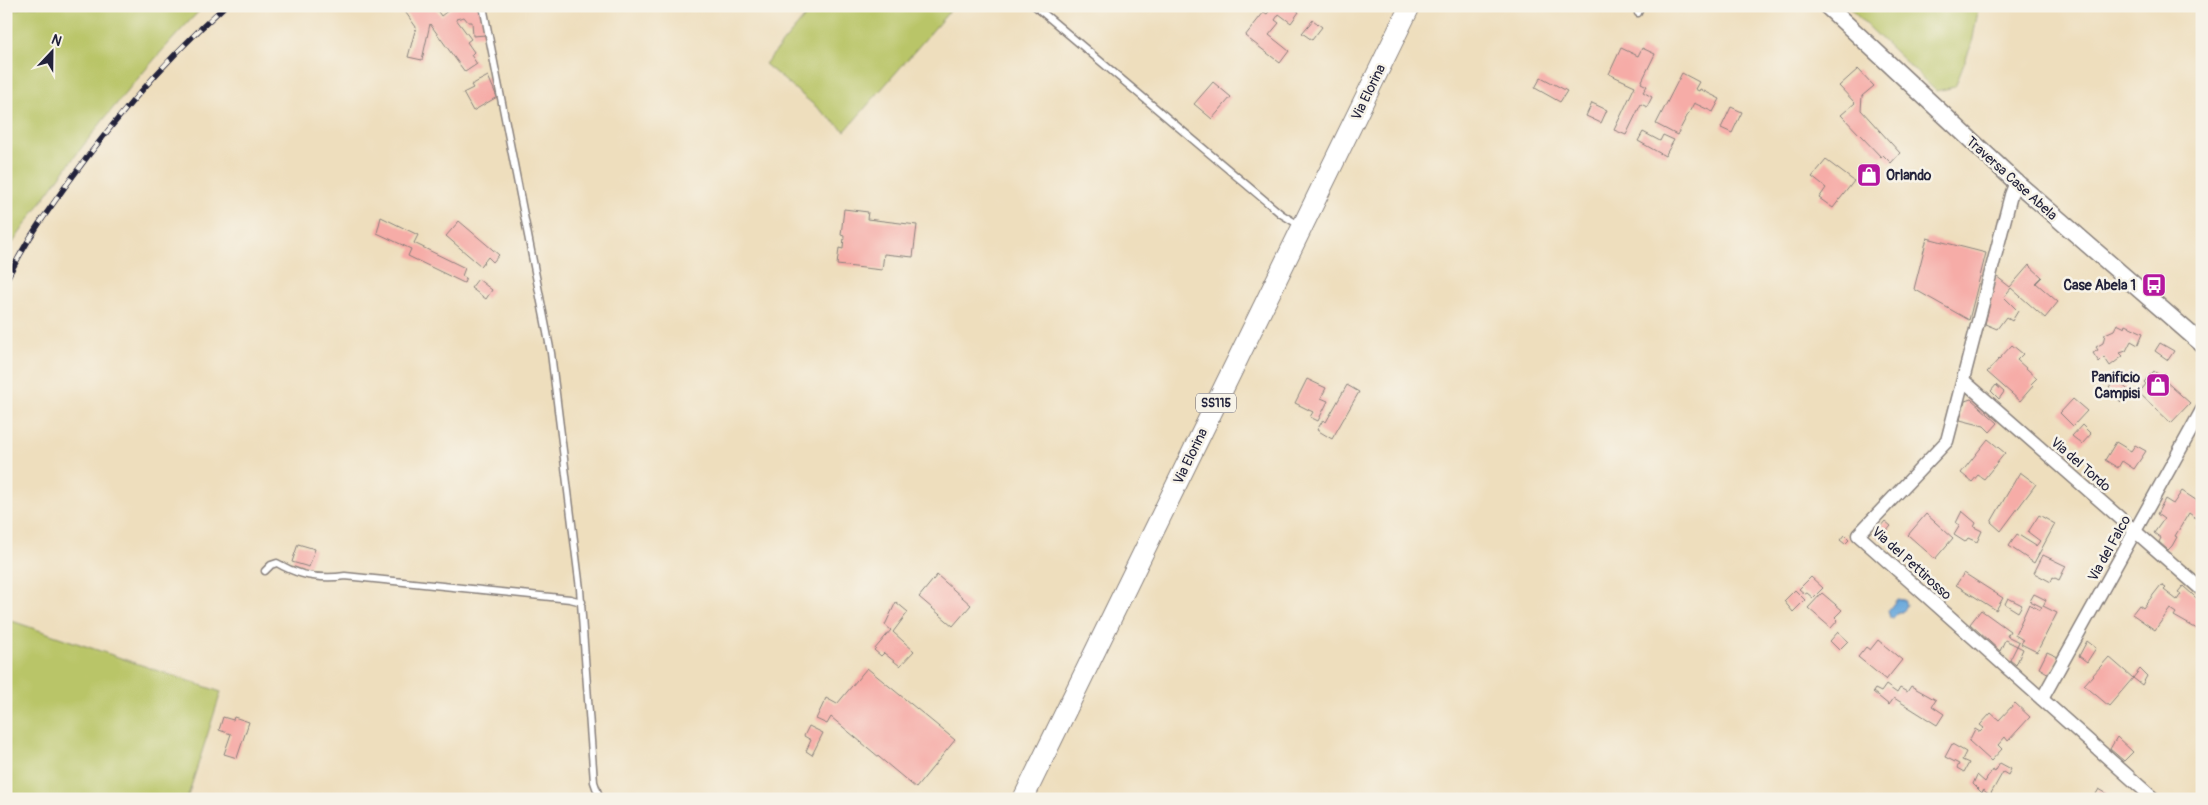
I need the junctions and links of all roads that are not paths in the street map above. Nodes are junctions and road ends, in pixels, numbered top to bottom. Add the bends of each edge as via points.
1 (483, 6) edge
2 (1035, 6) edge
3 (1410, 6) edge
4 (1828, 6) edge
5 (2016, 182) junction
6 (1302, 227) junction
7 (2202, 344) edge
8 (1964, 381) junction
9 (2202, 410) edge
10 (2136, 532) junction
11 (265, 571) dead end
12 (2202, 590) edge
13 (582, 602) junction
14 (2042, 700) junction
15 (600, 799) edge
16 (1023, 799) edge
17 (2154, 799) edge

1 - 13 lane via 551,353
2 - 6 lane via 1282,214
3 - 6 main road, Via Elorina / SS115
4 - 5 street, Traversa Case Abela
5 - 7 street, Traversa Case Abela
5 - 8 street, Via del Pettirosso
6 - 16 main road, Via Elorina / SS115
8 - 10 street, Via del Tordo
8 - 14 street, Via del Pettirosso via 1947,441 1858,535
9 - 10 street, Via del Falco
10 - 12 street, Via del Tordo
10 - 14 street, Via del Falco
11 - 13 lane via 277,563 299,574 314,577 345,576
13 - 15 lane via 594,782
14 - 17 street, Via del Pettirosso

